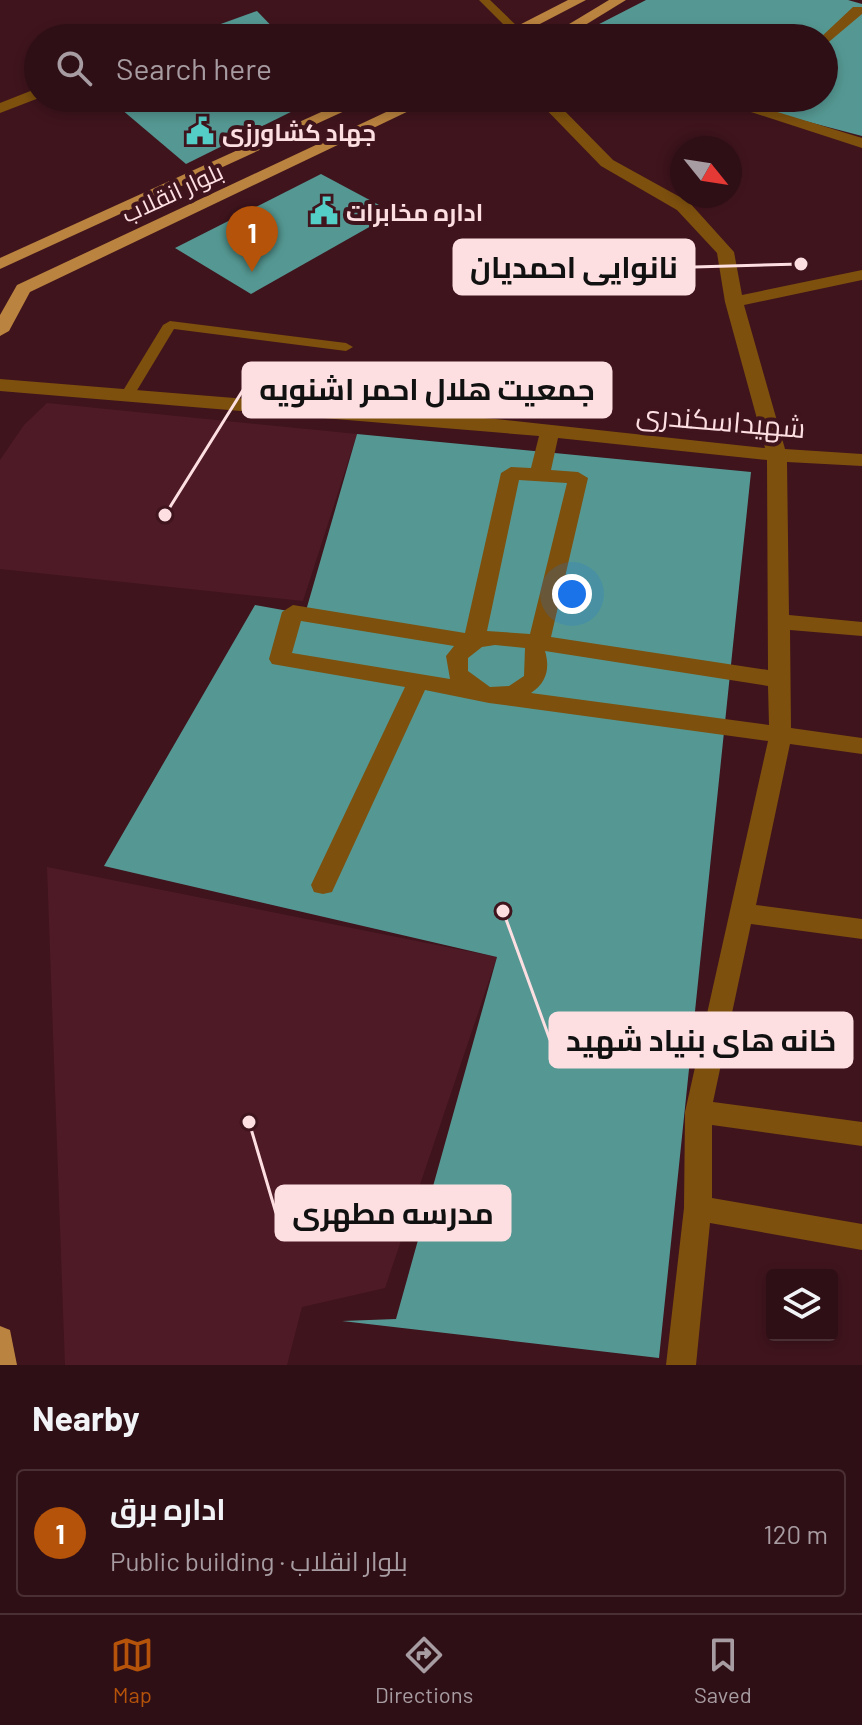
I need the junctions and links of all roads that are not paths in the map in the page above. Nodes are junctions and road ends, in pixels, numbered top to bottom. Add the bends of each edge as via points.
1 (484, 0) edge
2 (579, 0) edge
3 (619, 0) edge
4 (858, 10) dead end
5 (509, 24) edge
6 (530, 24) edge
7 (579, 24) edge
8 (838, 29) edge
9 (24, 99) edge
10 (0, 108) edge
11 (334, 112) edge
12 (398, 112) edge
13 (557, 112) edge
14 (761, 112) edge
15 (862, 143) edge
16 (0, 264) edge
17 (862, 275) edge
18 (734, 302) junction
19 (0, 331) edge
20 (346, 347) dead end
21 (0, 385) edge
22 (128, 394) junction
23 (550, 431) junction
24 (777, 455) junction
25 (862, 460) edge
26 (539, 477) junction
27 (780, 622) junction
28 (862, 629) edge
29 (474, 642) junction
30 (539, 643) junction
31 (780, 680) junction
32 (418, 682) junction
33 (476, 691) junction
34 (502, 695) junction
35 (780, 737) junction
36 (862, 746) edge
37 (323, 885) dead end
38 (742, 913) junction
39 (862, 929) edge
40 (698, 1112) junction
41 (862, 1134) edge
42 (698, 1208) junction
43 (862, 1237) edge
44 (0, 1340) edge
45 (2, 1365) edge
46 (681, 1365) edge

1 - 5 lane
2 - 6 main road
3 - 7 main road
4 - 8 street
9 - 10 street
11 - 16 main road, بلوار انقلاب
12 - 19 main road, بلوار انقلاب via 23,289
13 - 18 street via 607,163 683,206 725,252
14 - 15 street
17 - 18 street
18 - 24 street
20 - 22 lane via 170,325
21 - 22 street, شهیداسکندری
22 - 23 street, شهیداسکندری
23 - 24 street, شهیداسکندری
23 - 26 street
24 - 25 street, شهیداسکندری
24 - 27 street
26 - 29 street via 511,473
26 - 30 street via 578,478
27 - 28 street
27 - 31 street
29 - 30 street via 501,637
29 - 32 street via 293,612 280,659
29 - 33 street via 457,656 455,666 465,685
30 - 31 street
30 - 34 street via 533,653 538,661 534,680
31 - 35 street
32 - 33 street
32 - 37 street
33 - 34 street
34 - 35 street
35 - 36 street
35 - 38 street
38 - 39 street
38 - 40 street
40 - 41 street
40 - 42 street
42 - 43 street
42 - 46 street
44 - 45 main road

